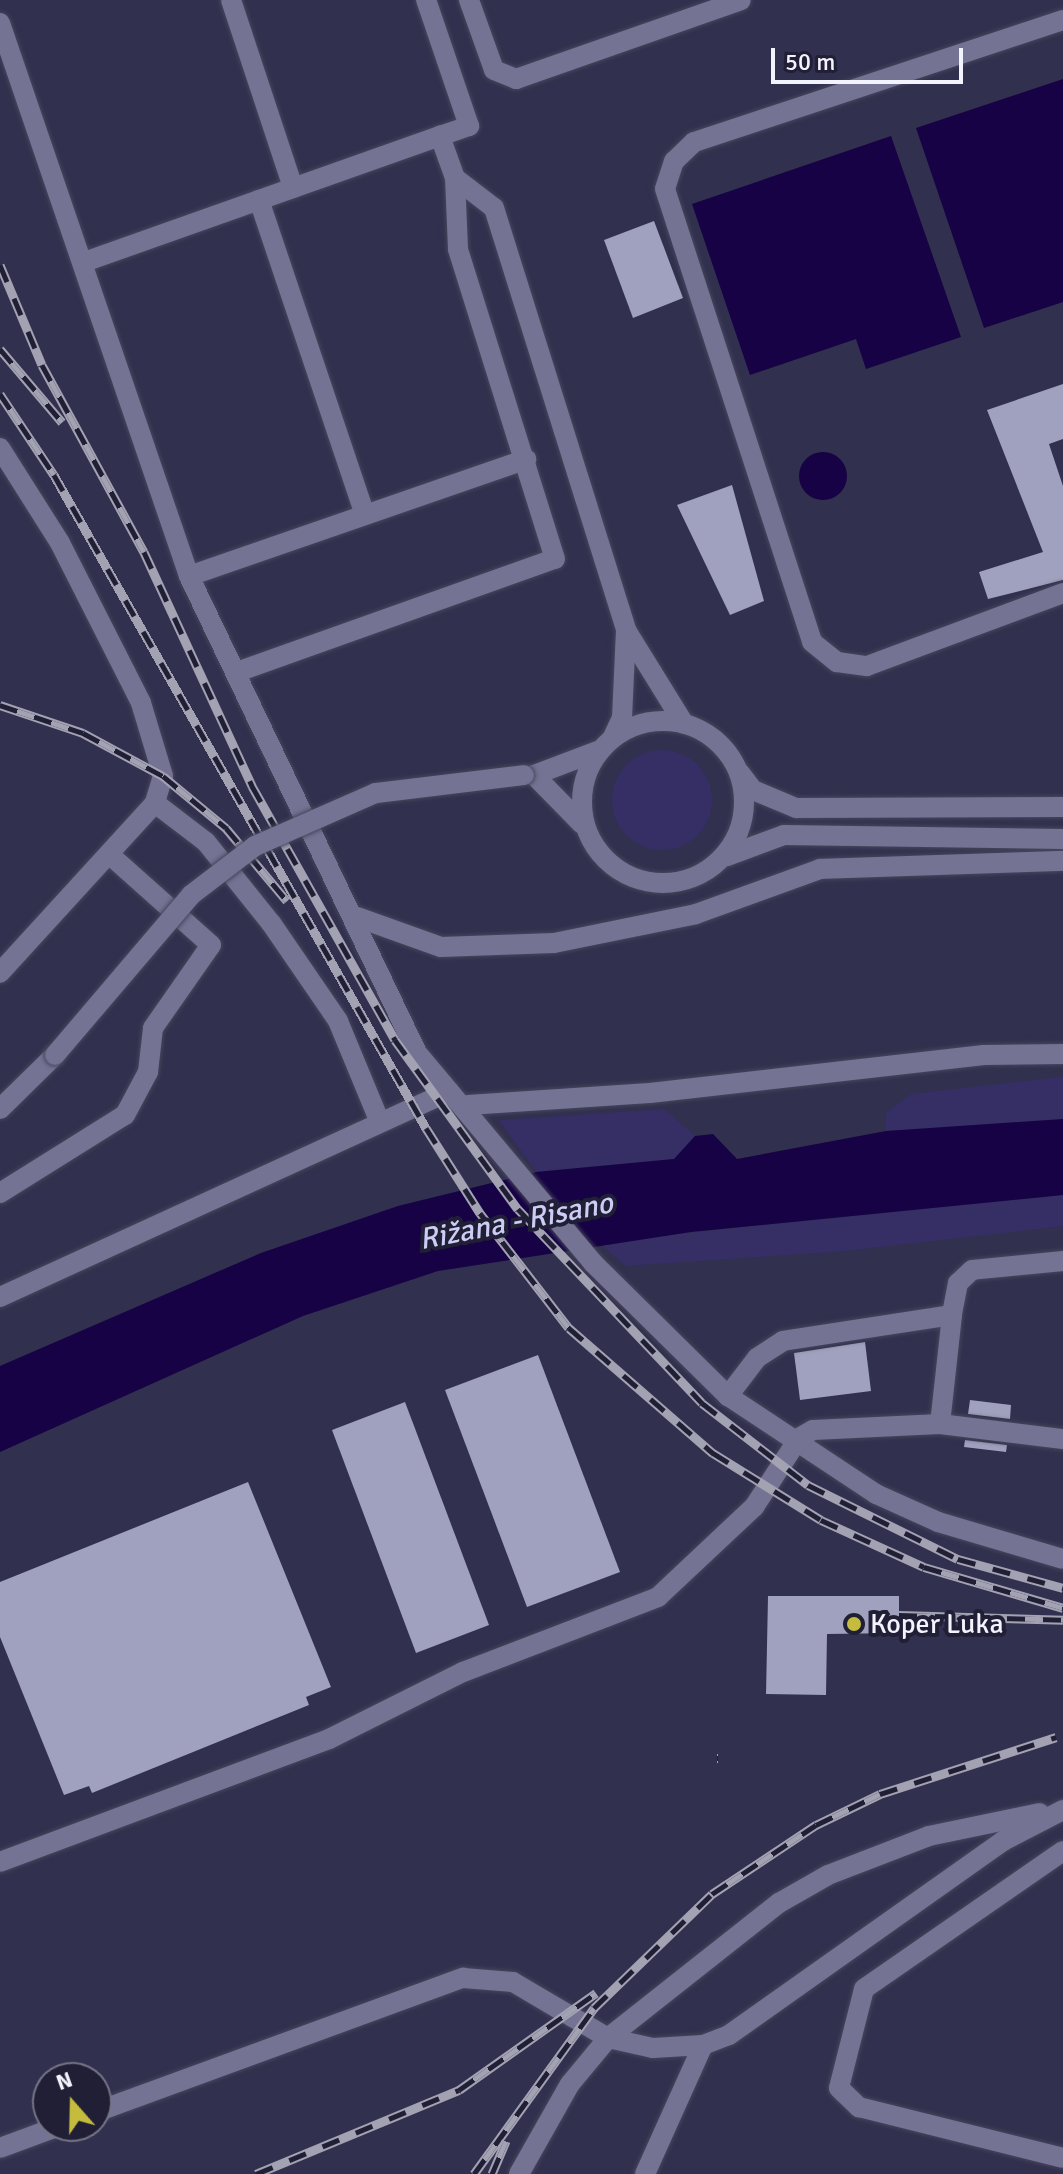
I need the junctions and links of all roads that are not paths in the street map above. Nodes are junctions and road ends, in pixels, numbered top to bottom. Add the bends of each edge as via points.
1 (231, 0) edge
2 (426, 0) edge
3 (469, 0) edge
4 (741, 0) edge
5 (1063, 20) edge
6 (0, 23) edge
7 (440, 136) junction
8 (455, 178) junction
9 (293, 188) junction
10 (259, 200) junction
11 (84, 262) junction
12 (0, 448) edge
13 (526, 459) junction
14 (365, 515) junction
15 (189, 576) junction
16 (1063, 593) edge
17 (626, 630) junction
18 (237, 672) junction
19 (684, 724) junction
20 (606, 744) junction
21 (738, 771) junction
22 (529, 775) junction
23 (155, 803) junction
24 (1063, 807) edge
25 (585, 828) junction
26 (1063, 839) edge
27 (109, 854) junction
28 (1063, 861) edge
29 (717, 862) junction
30 (357, 917) junction
31 (0, 973) edge
32 (1063, 1054) edge
33 (449, 1091) junction
34 (0, 1109) edge
35 (473, 1111) junction
36 (379, 1120) junction
37 (0, 1193) edge
38 (1063, 1261) edge
39 (0, 1297) edge
40 (952, 1315) junction
41 (728, 1396) junction
42 (940, 1424) junction
43 (1063, 1439) edge
44 (795, 1444) junction
45 (1063, 1559) edge
46 (1063, 1810) edge
47 (1063, 1851) edge
48 (0, 1862) edge
49 (608, 2038) junction
50 (703, 2045) junction
51 (112, 2106) edge
52 (32, 2136) edge
53 (0, 2148) edge
54 (1063, 2158) edge
55 (519, 2174) edge
56 (645, 2174) edge

1 - 9 street
2 - 7 street via 469,126
3 - 4 street via 494,70 516,79
5 - 16 street via 694,142 674,161 665,189 812,642 837,662 867,666
6 - 11 street
7 - 8 street
7 - 9 street
8 - 13 street via 458,249
8 - 17 street via 494,208
9 - 10 street
10 - 11 street
10 - 14 street
11 - 15 street
12 - 23 street via 60,543 141,703 162,768
13 - 14 street
13 - 18 street via 555,559
14 - 15 street
15 - 18 street
17 - 19 street
17 - 20 street via 622,718
18 - 30 street
19 - 20 street via 647,722
19 - 21 street via 716,741
20 - 22 street
20 - 25 street via 583,783
21 - 24 street via 753,790 796,808
21 - 29 street via 740,827
22 - 25 street
22 - 34 street, bridge via 458,777 376,793 255,846 191,895 55,1055
23 - 27 street
23 - 36 street via 206,842 271,923 338,1021
25 - 29 street via 611,865 653,883 687,879
26 - 29 street via 784,835
27 - 31 street
27 - 37 street via 211,945 153,1028 148,1072 125,1115
28 - 30 street via 820,869 696,914 554,943 441,947
30 - 33 street via 417,1053
32 - 35 street via 984,1055
33 - 35 street
33 - 36 street
35 - 41 street via 593,1263
36 - 39 street
38 - 40 street via 972,1270 958,1283
40 - 41 street via 783,1341 757,1358
40 - 42 street
41 - 44 street
42 - 43 street
42 - 44 street via 821,1429
44 - 45 street via 938,1522
44 - 48 street via 754,1507 658,1597 463,1672 329,1739
46 - 49 street via 929,1836 828,1875 779,1903
46 - 50 street via 1003,1841 729,2035
47 - 54 street via 871,1982 839,2079 842,2097 859,2107
49 - 50 street via 653,2048
49 - 51 street via 513,1982 463,1978
49 - 55 street via 570,2084
50 - 56 street
52 - 53 street

